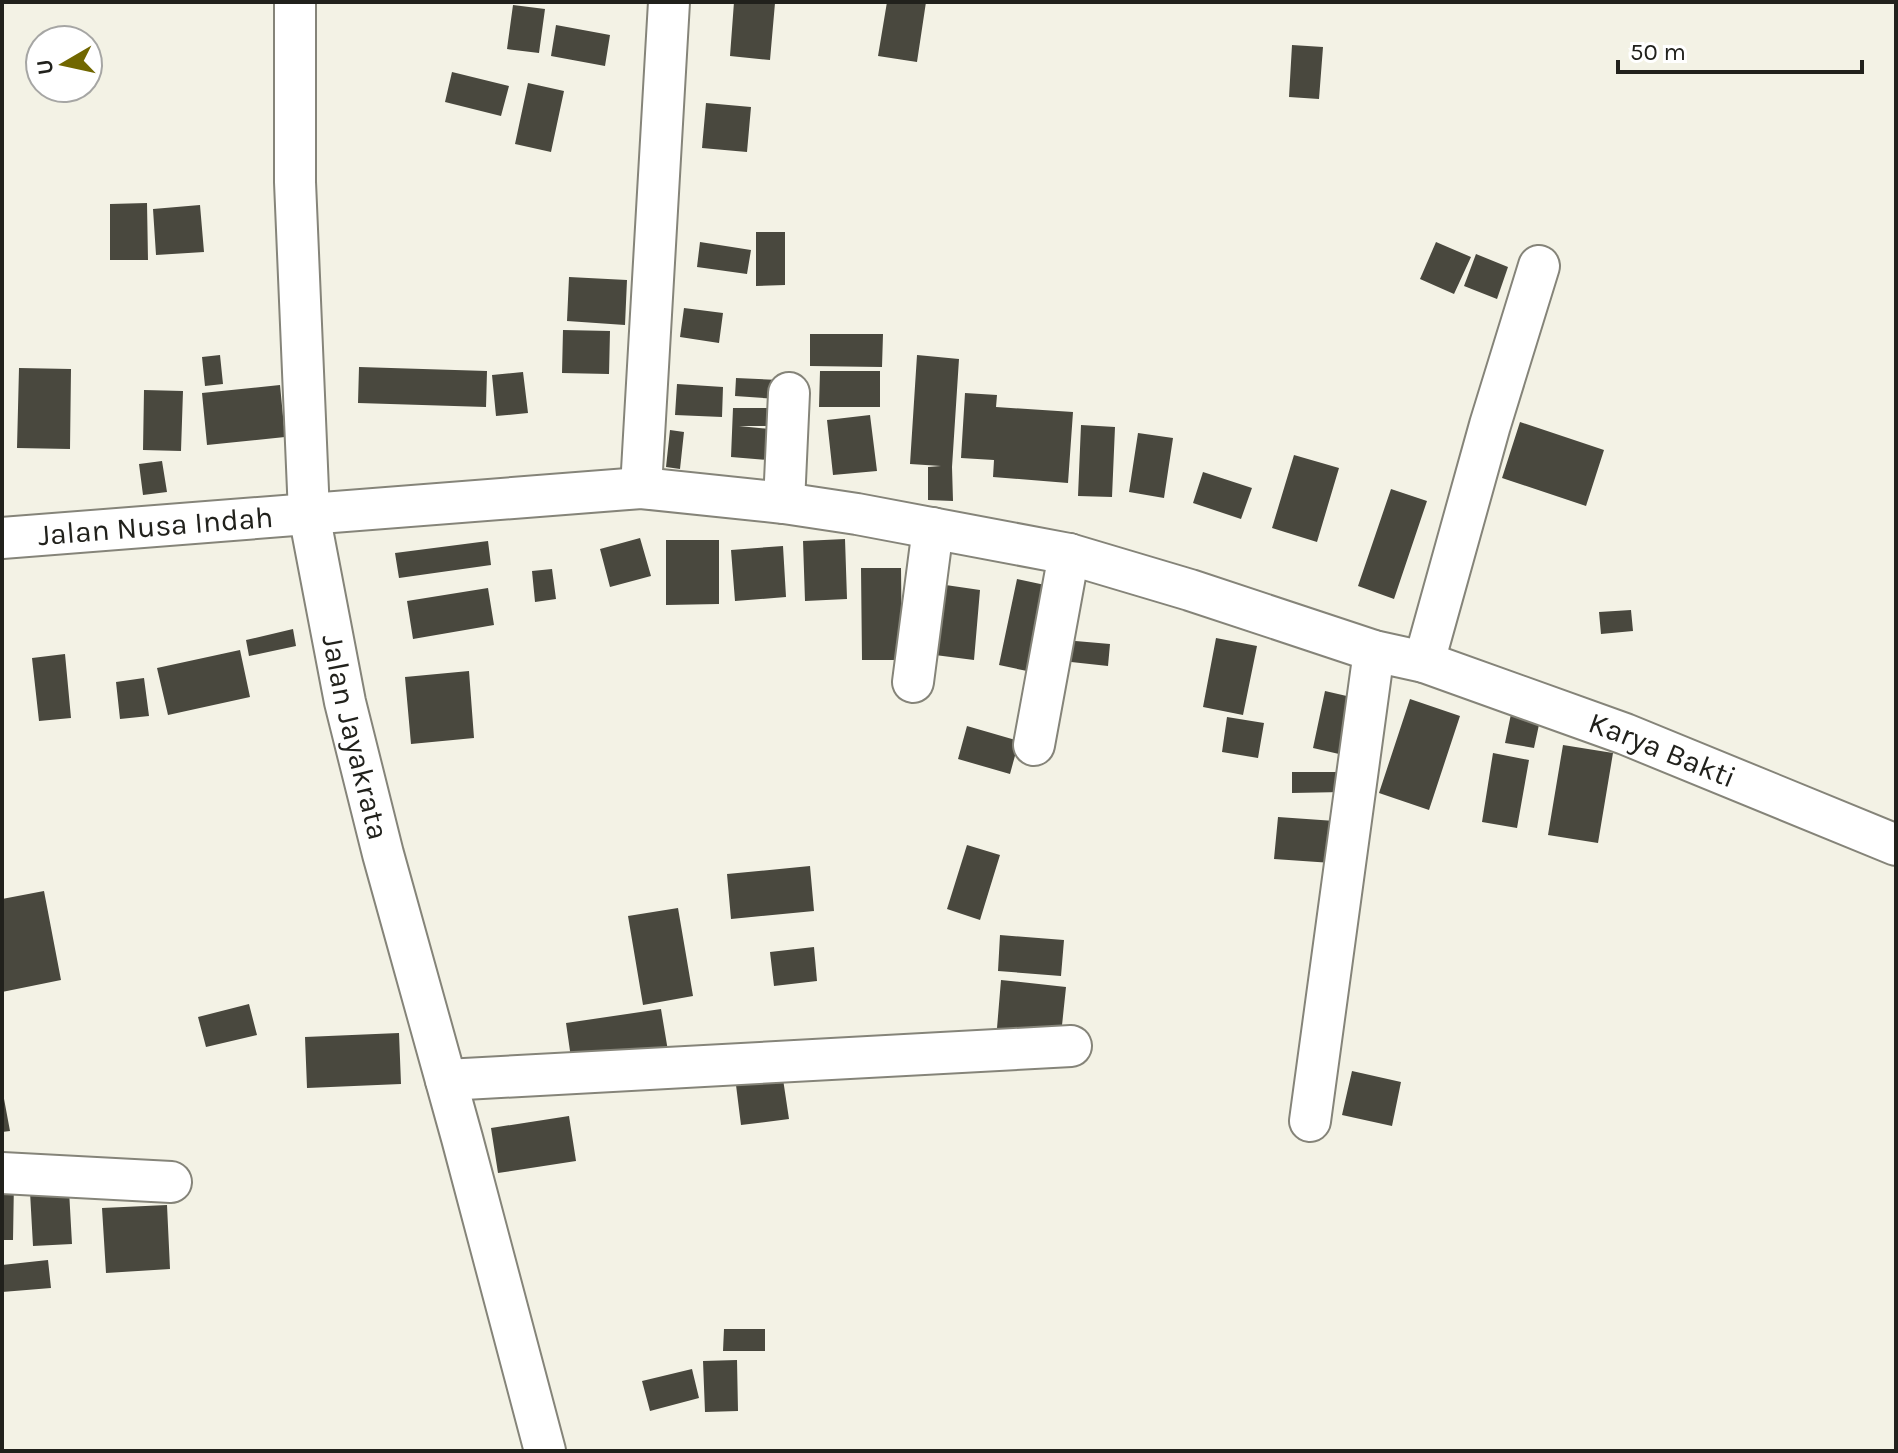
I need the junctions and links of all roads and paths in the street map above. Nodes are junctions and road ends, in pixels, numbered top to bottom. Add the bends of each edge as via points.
1 (295, 2) edge
2 (669, 2) edge
3 (1539, 266) dead end
4 (789, 393) dead end
5 (641, 488) junction
6 (784, 503) junction
7 (309, 514) junction
8 (933, 528) junction
9 (2, 538) edge
10 (1069, 554) junction
11 (1374, 651) junction
12 (1424, 662) junction
13 (913, 682) dead end
14 (1034, 745) dead end
15 (1896, 845) edge
16 (1071, 1046) dead end
17 (446, 1080) junction
18 (1310, 1121) dead end
19 (2, 1173) edge
20 (171, 1182) dead end
21 (545, 1451) edge

1 - 7 street, Jalan Jayakrata via 295,182
2 - 5 street
3 - 12 street
4 - 6 street
5 - 6 street, Jalan Nusa Indah
5 - 7 street, Jalan Nusa Indah
6 - 8 street, Jalan Nusa Indah
7 - 9 street, Jalan Nusa Indah
7 - 17 street, Jalan Jayakrata via 345,702
8 - 10 street, Karya Bakti
8 - 13 street
10 - 11 street, Karya Bakti
10 - 14 street
11 - 12 street, Karya Bakti
11 - 18 street
12 - 15 street, Karya Bakti via 1625,734
16 - 17 street
17 - 21 street, Jalan Jayakrata
19 - 20 street

